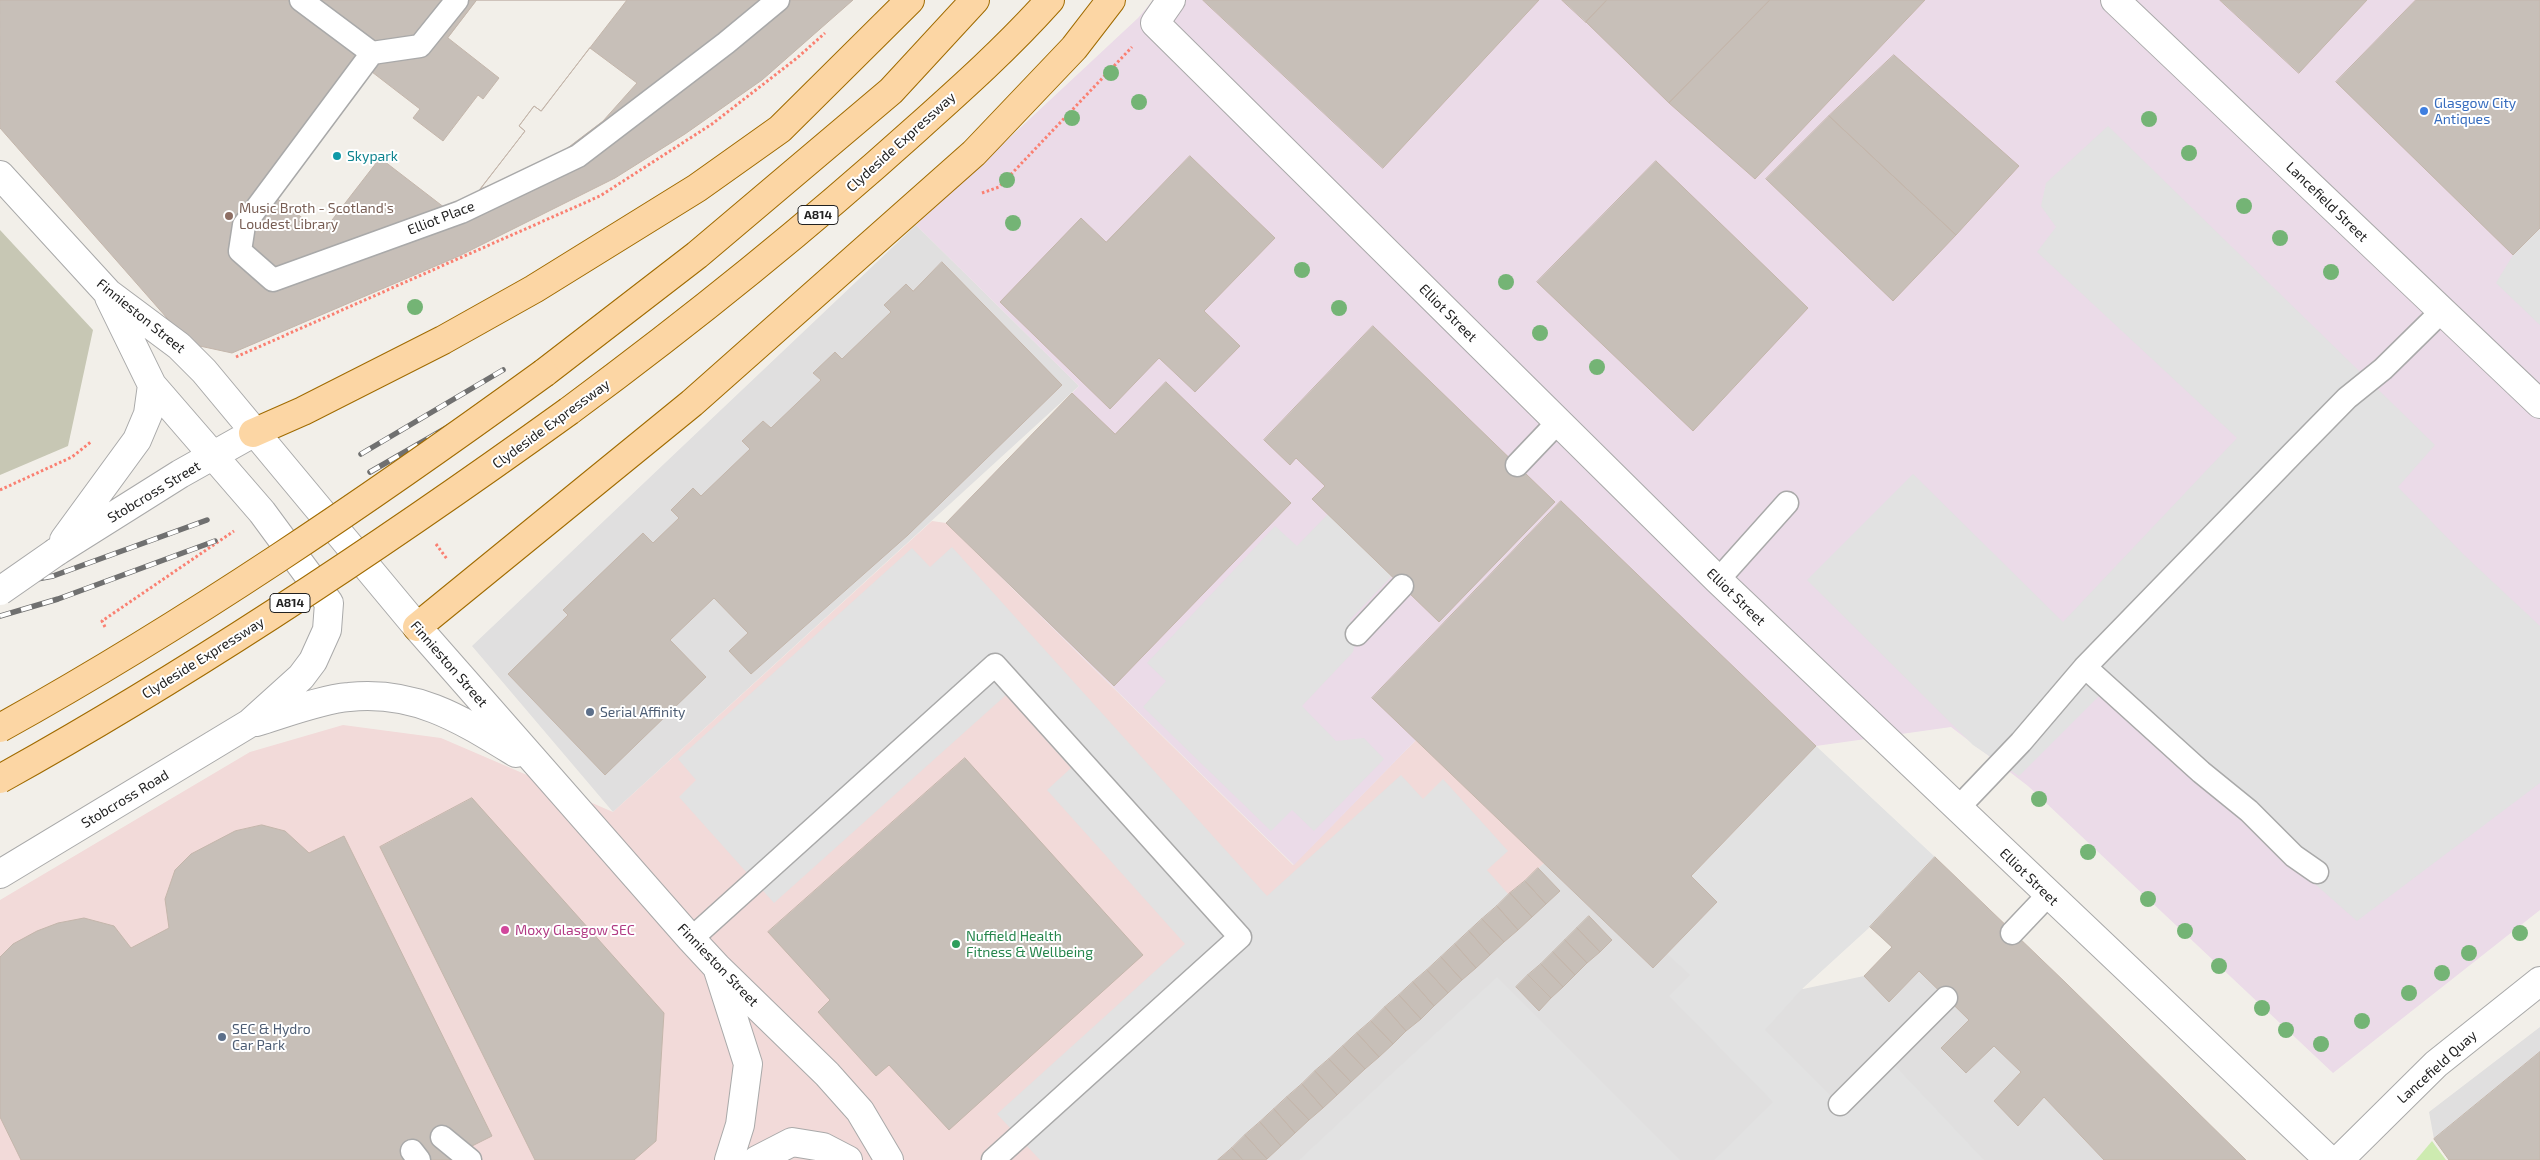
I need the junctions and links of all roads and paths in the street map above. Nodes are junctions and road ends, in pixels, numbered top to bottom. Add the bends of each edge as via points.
1 (301, 0) edge
2 (457, 0) edge
3 (778, 0) edge
4 (910, 0) edge
5 (976, 0) edge
6 (1050, 0) edge
7 (1111, 0) edge
8 (1171, 0) edge
9 (2115, 0) edge
10 (832, 27) dead end
11 (372, 53) junction
12 (0, 175) edge
13 (108, 293) junction
14 (2442, 312) junction
15 (204, 371) junction
16 (152, 385) junction
17 (2537, 396) edge
18 (1558, 422) junction
19 (253, 433) junction
20 (137, 440) junction
21 (212, 457) junction
22 (1517, 465) dead end
23 (0, 490) edge
24 (1787, 504) dead end
25 (56, 552) junction
26 (1718, 580) junction
27 (1402, 586) dead end
28 (0, 591) edge
29 (416, 627) junction
30 (1357, 634) dead end
31 (2085, 668) junction
32 (250, 723) junction
33 (0, 728) edge
34 (541, 769) junction
35 (0, 779) edge
36 (1958, 808) junction
37 (2317, 872) dead end
38 (0, 874) edge
39 (2048, 894) junction
40 (2012, 933) dead end
41 (692, 939) junction
42 (717, 967) junction
43 (2540, 981) edge
44 (1946, 998) dead end
45 (1840, 1104) dead end
46 (442, 1137) dead end
47 (470, 1160) edge
48 (729, 1160) edge
49 (758, 1160) edge
50 (848, 1160) edge
51 (889, 1160) edge
52 (993, 1160) edge
53 (2329, 1160) edge
54 (2339, 1160) edge

1 - 11 lane
2 - 11 lane via 420,46
3 - 11 lane, Elliot Place via 578,156 461,212 274,280 240,251 244,225
4 - 19 main road via 780,129 697,188 534,289 451,335
5 - 33 main road, bridge via 891,91 697,255 544,373 252,575
6 - 35 main road, Clydeside Expressway / A814, bridge via 974,77 864,177 633,364 439,505 221,648
7 - 29 main road via 1074,48 974,153 692,403
8 - 18 street, Elliot Street via 1155,23
9 - 14 street, Lancefield Street
10 - 15 path via 712,124 600,196
12 - 13 street, Finnieston Street
13 - 15 street, Finnieston Street via 179,346
13 - 16 street
14 - 17 street, Lancefield Street
14 - 31 lane via 2383,369 2347,398
15 - 19 street, Finnieston Street
16 - 20 street, Stobcross Street via 148,414
16 - 21 street
18 - 22 lane
18 - 26 street, Elliot Street
19 - 21 street, Stobcross Street
19 - 29 street, Finnieston Street
20 - 23 path via 112,425 72,458
20 - 25 street, Stobcross Street
21 - 25 street, Stobcross Street
21 - 32 street via 262,512 329,603 327,630 313,661 301,677
24 - 26 lane
25 - 28 street, Stobcross Street, bridge
26 - 36 street, Elliot Street
27 - 30 lane
29 - 34 street, Finnieston Street
31 - 36 lane
31 - 37 lane via 2249,811 2294,856
32 - 34 street via 347,697 400,698 456,717
32 - 38 street, Stobcross Road
34 - 41 street, Finnieston Street
36 - 39 street, Elliot Street
39 - 40 lane
39 - 53 street, Elliot Street
41 - 42 street, Finnieston Street
41 - 52 lane via 995,665 1240,937
42 - 48 street via 748,1064 740,1125
42 - 51 street, Finnieston Street via 834,1081 860,1111
43 - 54 street, Lancefield Quay via 2436,1064
44 - 45 lane
46 - 47 lane
49 - 50 street via 792,1142 823,1147

